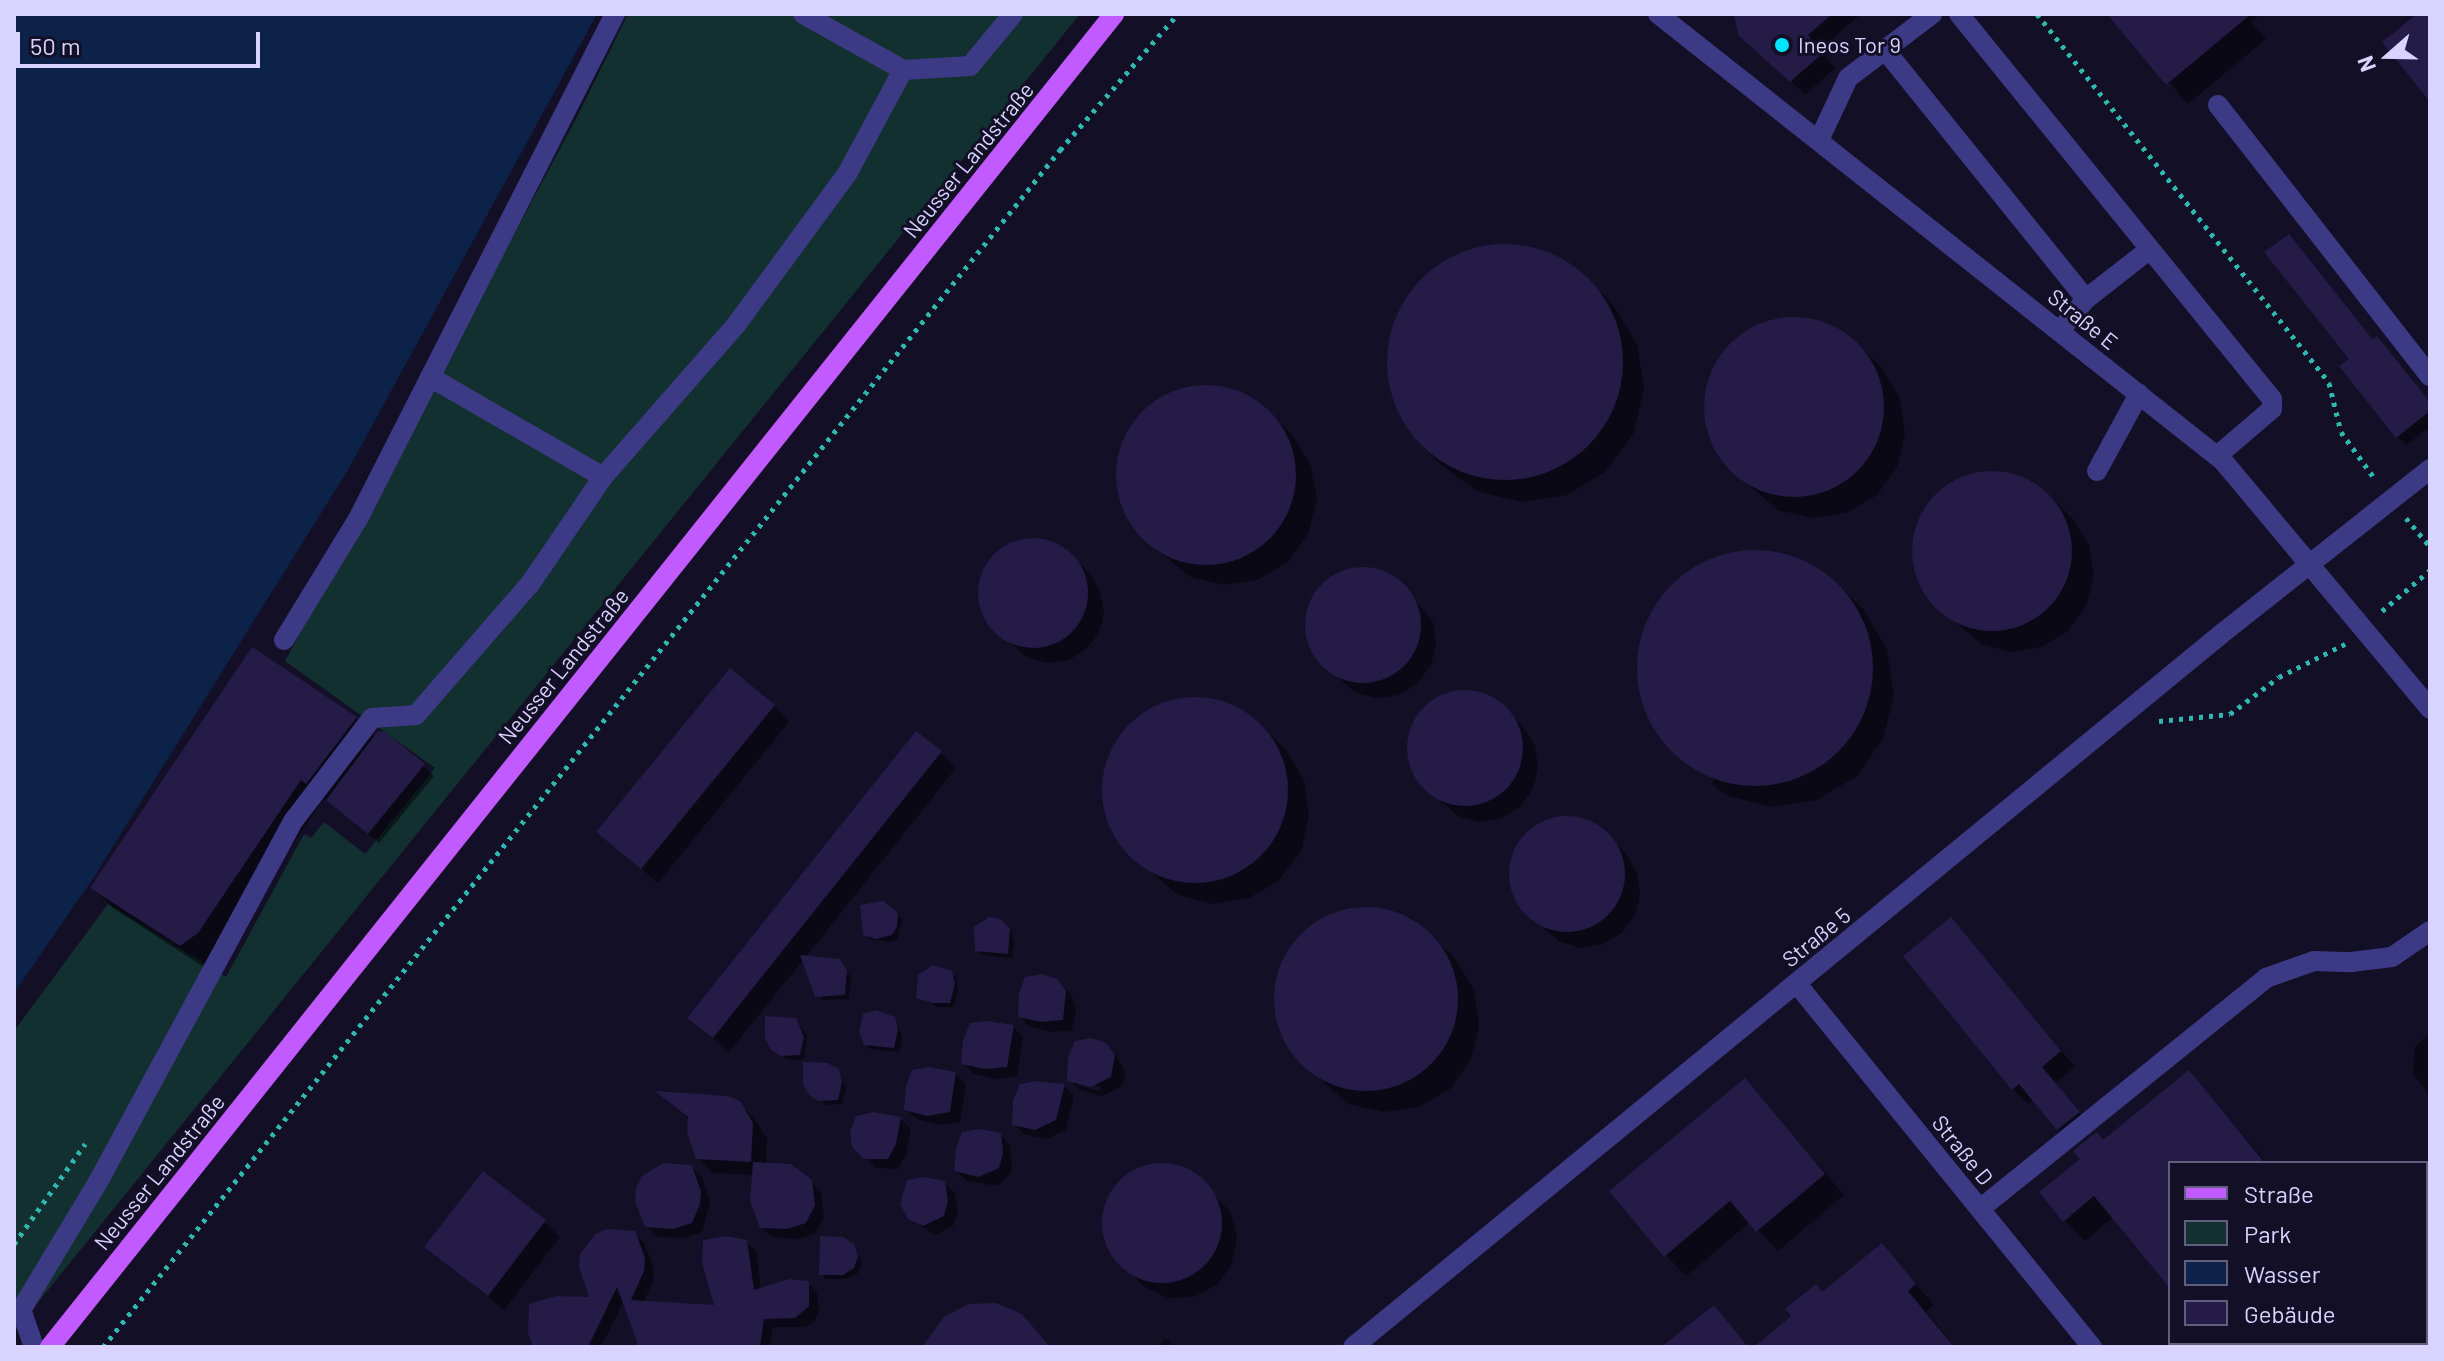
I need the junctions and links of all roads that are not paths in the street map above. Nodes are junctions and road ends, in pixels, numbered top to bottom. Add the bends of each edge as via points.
1 (615, 14) edge
2 (803, 14) edge
3 (1013, 14) edge
4 (1114, 14) edge
5 (1658, 14) edge
6 (1932, 14) edge
7 (1959, 14) edge
8 (1885, 50) junction
9 (903, 70) junction
10 (2218, 105) dead end
11 (1819, 140) junction
12 (2150, 249) junction
13 (2086, 299) junction
14 (2060, 331) junction
15 (2430, 376) edge
16 (430, 377) junction
17 (2139, 394) junction
18 (2217, 456) junction
19 (2430, 469) edge
20 (2097, 471) dead end
21 (603, 477) junction
22 (2310, 565) junction
23 (284, 640) dead end
24 (2430, 709) edge
25 (2430, 931) edge
26 (1797, 984) junction
27 (1980, 1209) junction
28 (34, 1347) edge
29 (50, 1347) edge
30 (1353, 1347) edge
31 (2092, 1347) edge

1 - 16 lane
2 - 9 lane
3 - 9 lane via 970,66
4 - 29 main road, Neusser Landstraße
5 - 11 lane, Straße E
6 - 8 lane
7 - 12 lane
8 - 11 lane via 1848,78
8 - 13 lane
9 - 21 lane via 847,174 736,325
10 - 15 lane
11 - 14 lane, Straße E
12 - 13 lane
12 - 18 lane via 2272,399 2272,409
13 - 14 lane
14 - 17 lane, Straße E
16 - 21 lane
16 - 23 lane via 359,517
17 - 18 lane, Straße E
17 - 20 lane
18 - 22 lane, Straße E
19 - 22 lane, Straße 5
21 - 28 lane via 530,584 416,715 372,718 294,820 98,1182 21,1310
22 - 24 lane, Straße E
22 - 26 lane, Straße 5
25 - 27 lane via 2392,957 2314,961 2266,978
26 - 27 lane, Straße D
26 - 30 lane, Straße 5
27 - 31 lane, Straße D

